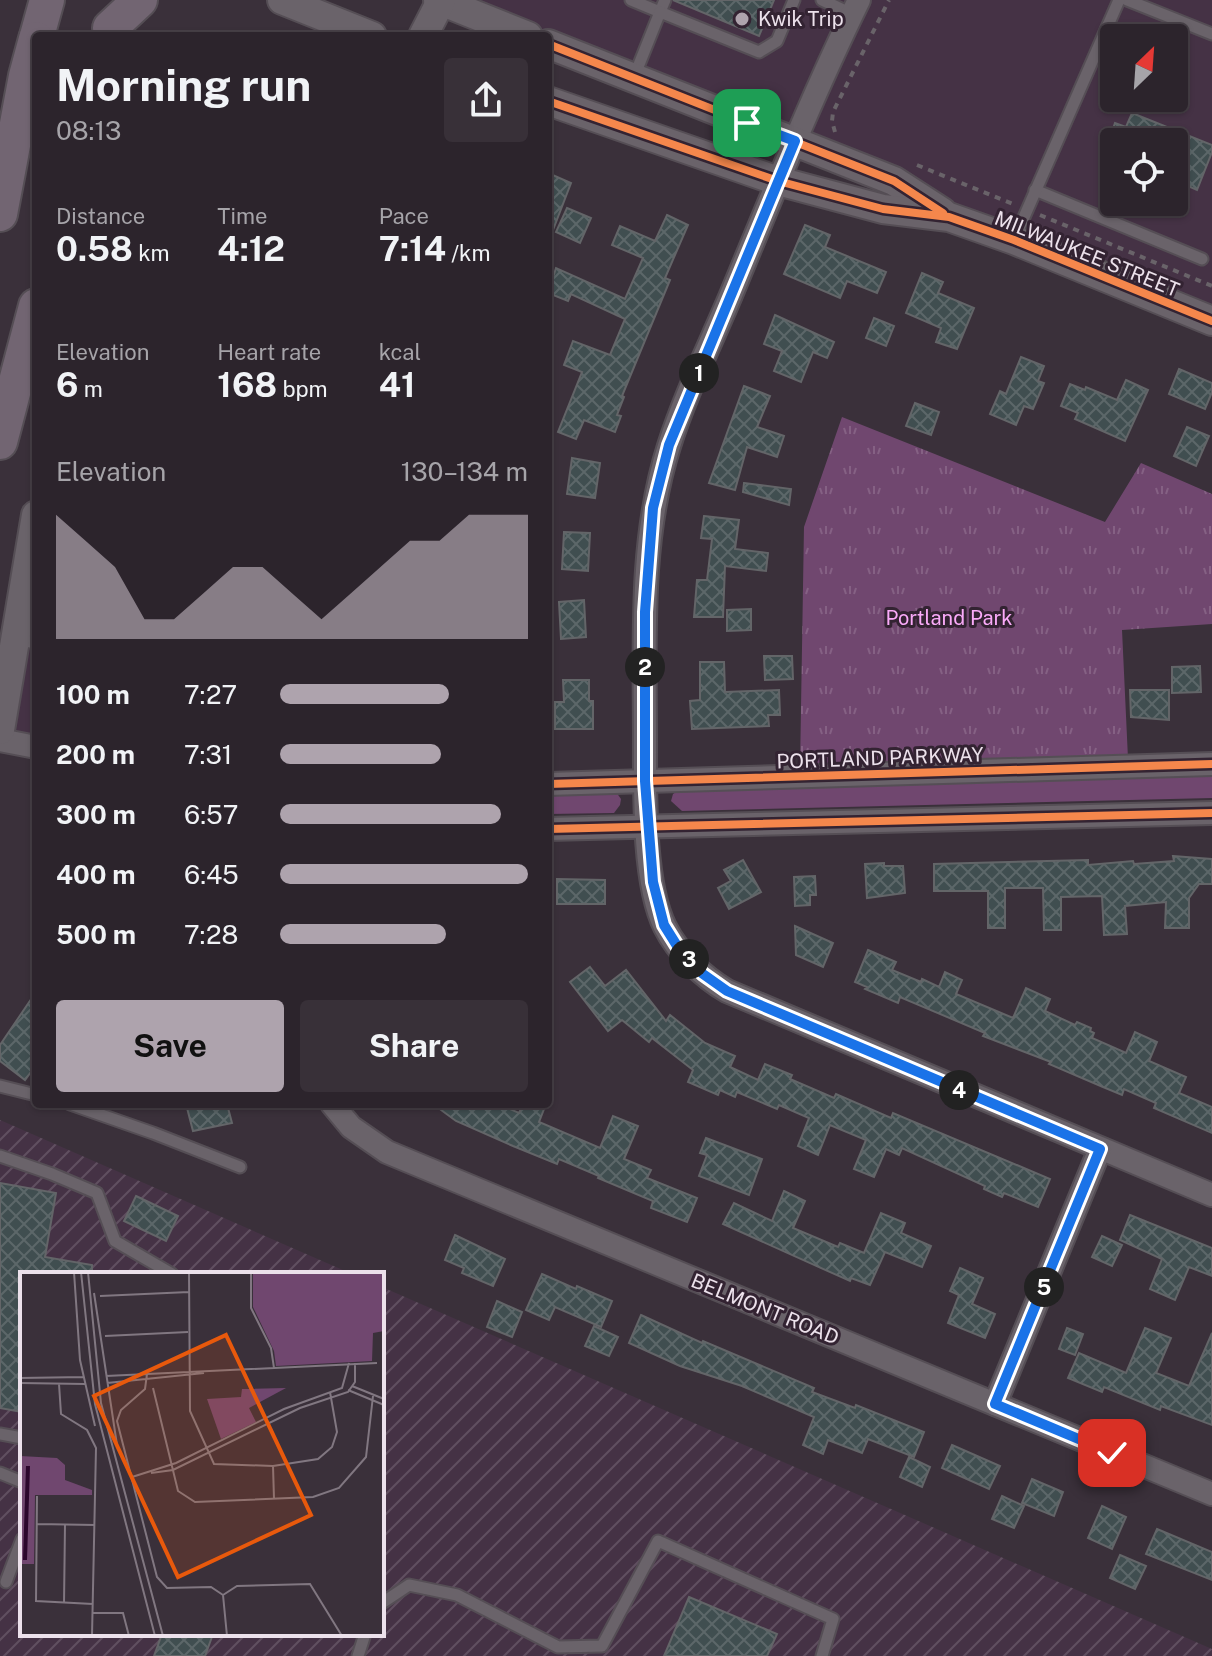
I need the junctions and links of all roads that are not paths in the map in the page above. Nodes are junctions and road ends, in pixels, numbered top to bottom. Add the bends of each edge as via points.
1 (47, 0) edge
2 (140, 0) edge
3 (282, 0) edge
4 (441, 0) edge
5 (631, 0) edge
6 (794, 0) edge
7 (822, 0) edge
8 (1119, 0) edge
9 (1127, 0) edge
10 (663, 6) edge
11 (855, 7) edge
12 (112, 21) edge
13 (473, 26) edge
14 (38, 32) edge
15 (362, 32) edge
16 (425, 32) edge
17 (506, 32) edge
18 (1212, 34) edge
19 (552, 46) edge
20 (32, 53) edge
21 (634, 78) junction
22 (552, 102) edge
23 (795, 141) junction
24 (778, 181) junction
25 (1035, 190) junction
26 (0, 214) edge
27 (949, 217) junction
28 (1014, 240) junction
29 (1202, 259) dead end
30 (32, 321) edge
31 (1212, 321) edge
32 (0, 442) edge
33 (32, 562) edge
34 (29, 597) edge
35 (25, 641) edge
36 (0, 730) edge
37 (0, 740) edge
38 (32, 746) edge
39 (1212, 764) edge
40 (645, 781) junction
41 (552, 784) edge
42 (1212, 813) edge
43 (647, 827) junction
44 (552, 829) edge
45 (0, 1086) edge
46 (32, 1094) edge
47 (81, 1108) edge
48 (335, 1108) edge
49 (1100, 1149) junction
50 (0, 1156) edge
51 (240, 1167) dead end
52 (1212, 1195) edge
53 (169, 1272) edge
54 (995, 1404) junction
55 (0, 1434) edge
56 (20, 1438) edge
57 (0, 1473) edge
58 (20, 1481) edge
59 (1212, 1494) edge
60 (20, 1544) edge
61 (6, 1582) dead end
62 (384, 1602) edge
63 (364, 1636) edge
64 (358, 1656) edge
65 (822, 1656) edge

1 - 14 main road
2 - 12 main road
3 - 15 street
4 - 13 street
4 - 16 street
5 - 10 lane
6 - 10 lane via 777,41 759,52
7 - 11 lane
8 - 25 lane
9 - 18 lane
10 - 21 lane
11 - 23 street
13 - 17 street
19 - 21 street, MILWAUKEE STREET
20 - 26 main road
21 - 23 street, MILWAUKEE STREET
22 - 24 street, MILWAUKEE STREET
23 - 24 street
23 - 27 street, MILWAUKEE STREET via 894,181
24 - 27 street, MILWAUKEE STREET via 883,209
24 - 40 street via 669,445 653,508 645,612
25 - 28 lane
25 - 29 lane
27 - 28 street, MILWAUKEE STREET
28 - 31 street, MILWAUKEE STREET
30 - 32 main road
33 - 34 street
34 - 35 street
35 - 36 street
37 - 38 street
39 - 40 street, PORTLAND PARKWAY
40 - 41 street, PORTLAND PARKWAY
40 - 43 street
42 - 43 street
43 - 44 street
43 - 49 street via 664,925 679,949 714,983
45 - 46 lane
47 - 51 lane
48 - 54 street, BELMONT ROAD via 351,1127 387,1152
49 - 52 street
49 - 54 street
50 - 53 lane via 97,1193 115,1241
54 - 59 street, BELMONT ROAD
55 - 56 lane
57 - 58 lane
60 - 61 lane
62 - 65 lane via 409,1585 457,1595 558,1647 602,1646 658,1541 833,1619
63 - 64 lane

